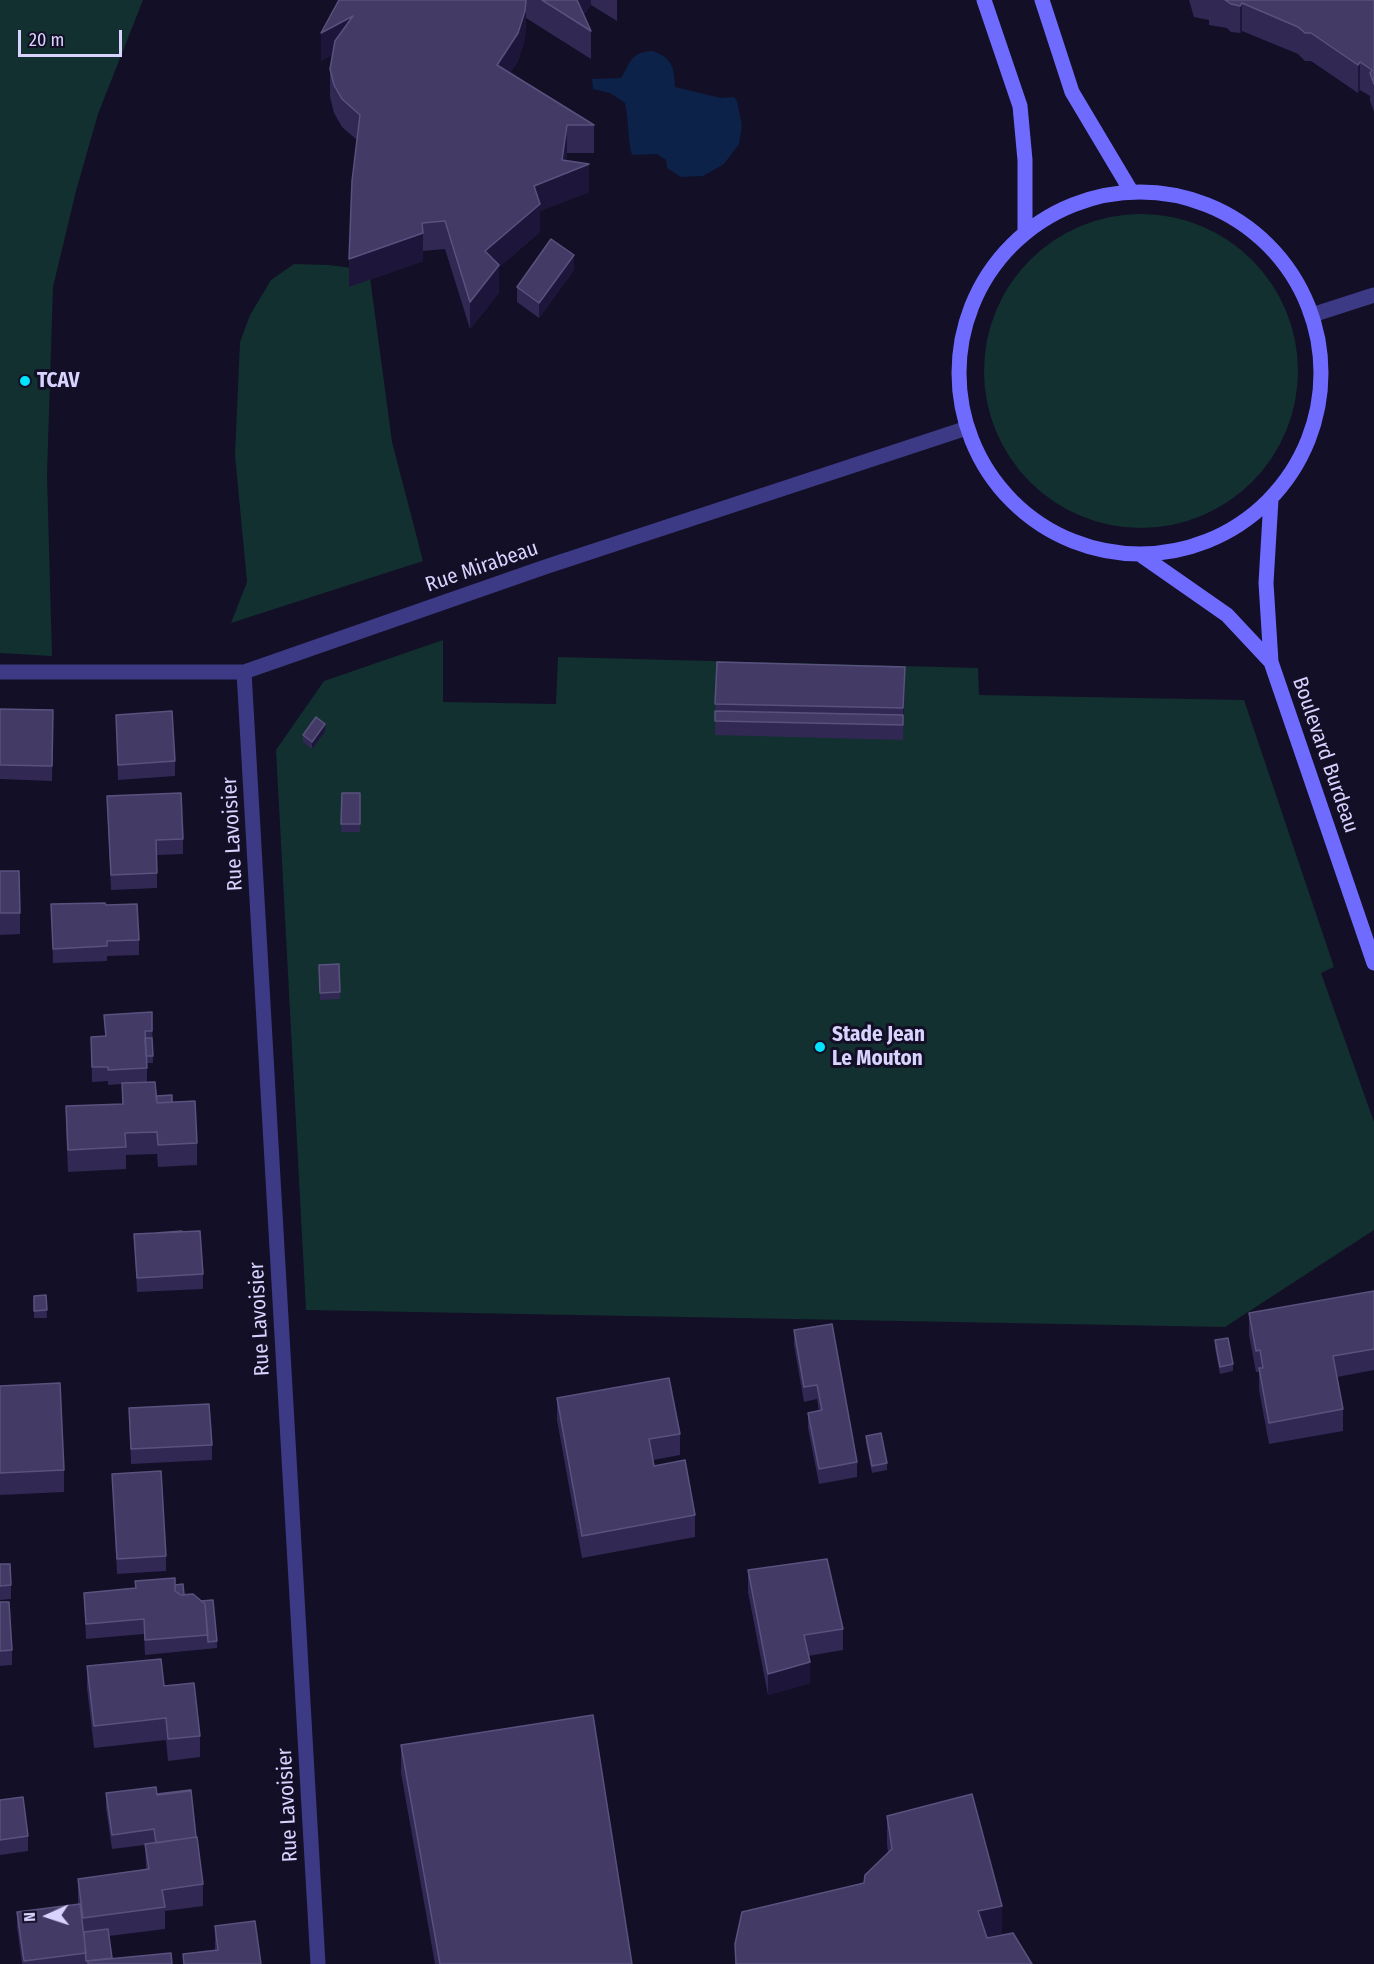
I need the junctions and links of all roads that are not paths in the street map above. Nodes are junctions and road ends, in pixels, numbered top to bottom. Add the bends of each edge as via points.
1 (984, 0) edge
2 (1042, 0) edge
3 (1131, 191) junction
4 (1025, 232) junction
5 (1374, 295) edge
6 (1312, 315) junction
7 (967, 428) junction
8 (1271, 499) junction
9 (1141, 555) junction
10 (1271, 662) junction
11 (0, 672) edge
12 (244, 672) junction
13 (1374, 963) edge
14 (318, 1964) edge

1 - 4 main road via 1020,106
2 - 3 main road via 1072,92
3 - 4 main road via 1093,197 1057,211
3 - 6 main road via 1178,195 1232,217 1261,237 1292,273
4 - 7 main road via 989,272 966,321 958,375
5 - 6 street
6 - 8 main road via 1321,364 1317,413 1300,459
7 - 9 main road via 993,480 1033,520 1084,547
7 - 12 street, Rue Mirabeau via 545,567
8 - 9 main road via 1233,529 1189,548
8 - 10 main road, Boulevard Burdeau via 1266,583
9 - 10 main road, Boulevard Burdeau via 1227,615
10 - 13 main road, Boulevard Burdeau
11 - 12 street, Rue Mirabeau
12 - 14 street, Rue Lavoisier

